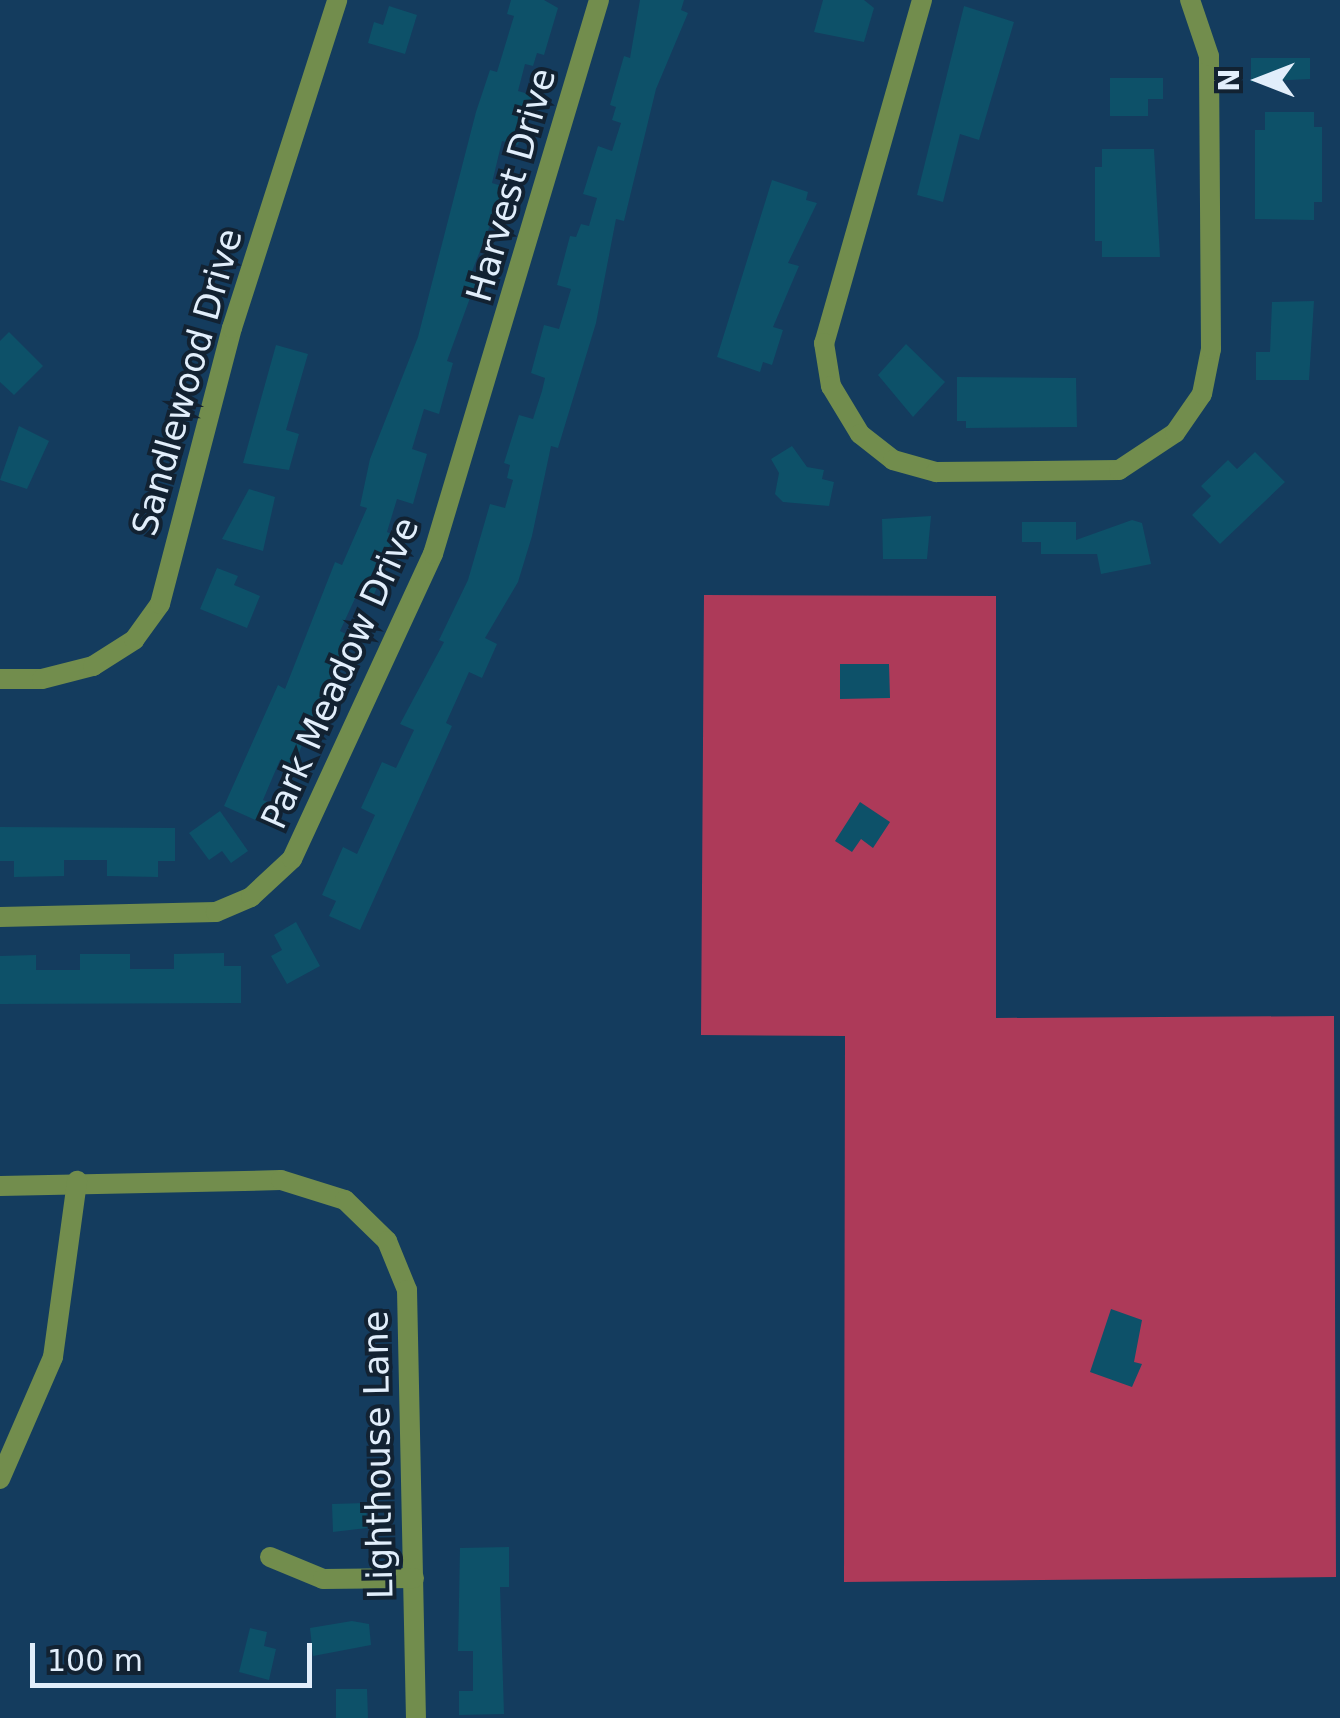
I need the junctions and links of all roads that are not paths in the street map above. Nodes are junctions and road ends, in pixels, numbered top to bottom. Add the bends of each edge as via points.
1 (337, 0) edge
2 (599, 0) edge
3 (922, 0) edge
4 (1190, 0) edge
5 (486, 389) joint
6 (0, 679) edge
7 (0, 917) edge
8 (77, 1182) junction
9 (0, 1186) edge
10 (0, 1479) edge
11 (270, 1558) dead end
12 (414, 1578) junction
13 (416, 1718) edge

1 - 6 street, Sandlewood Drive via 232,328 160,604 134,640 93,666
2 - 5 street, Harvest Drive
3 - 4 street via 828,318 831,386 872,445 892,460 936,472 1119,470 1156,450 1191,412 1208,373 1210,334 1209,56
5 - 7 street, Park Meadow Drive via 433,554 304,838 278,876 236,906 194,916
8 - 9 street, Lighthouse Lane
8 - 10 street via 53,1358
8 - 12 street, Lighthouse Lane via 281,1180 345,1200 387,1241 407,1290
11 - 12 street via 323,1580
12 - 13 street, Lighthouse Lane

